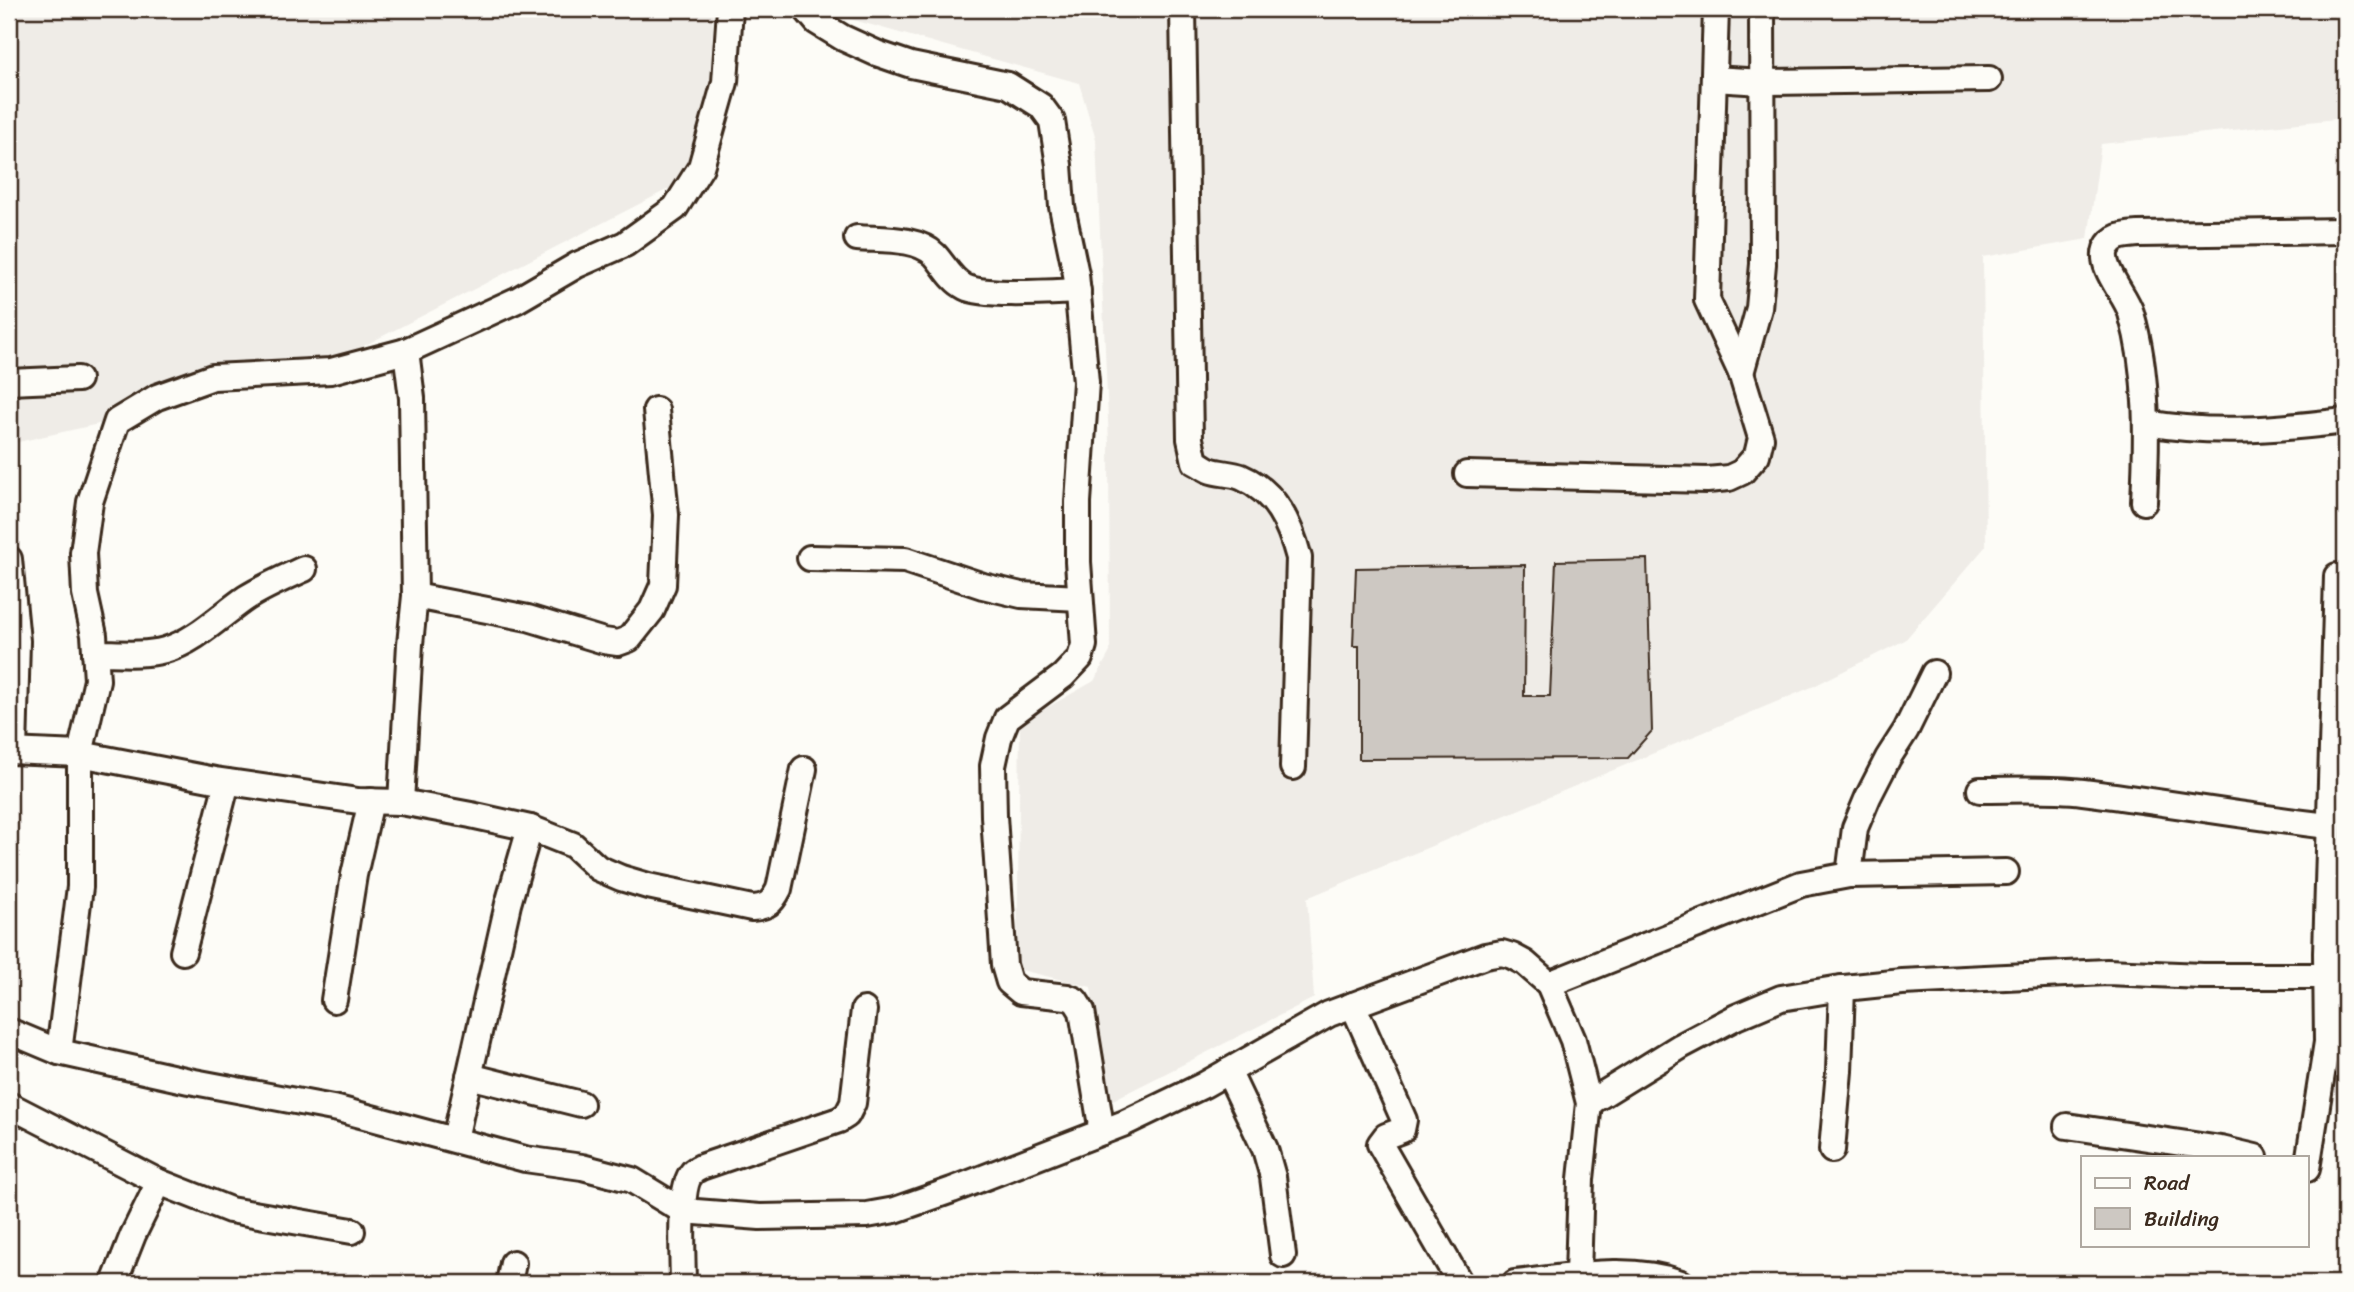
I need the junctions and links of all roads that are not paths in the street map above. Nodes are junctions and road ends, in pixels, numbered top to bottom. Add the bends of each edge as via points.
1 (730, 9) edge
2 (806, 9) edge
3 (1183, 9) edge
4 (1716, 9) edge
5 (1762, 9) edge
6 (1714, 79) junction
7 (1989, 79) dead end
8 (1762, 82) junction
9 (2345, 231) edge
10 (857, 238) dead end
11 (1078, 291) junction
12 (407, 351) junction
13 (1741, 373) junction
14 (78, 379) dead end
15 (9, 382) edge
16 (656, 410) dead end
17 (2345, 421) edge
18 (2147, 423) junction
19 (1467, 474) dead end
20 (2144, 502) dead end
21 (810, 558) dead end
22 (9, 559) edge
23 (304, 569) dead end
24 (2337, 576) dead end
25 (415, 596) junction
26 (1080, 598) junction
27 (95, 653) junction
28 (1934, 673) dead end
29 (12, 751) edge
30 (80, 754) junction
31 (1293, 767) dead end
32 (804, 769) dead end
33 (228, 782) junction
34 (1980, 790) dead end
35 (371, 801) junction
36 (401, 802) junction
37 (2329, 826) junction
38 (530, 828) junction
39 (2006, 872) dead end
40 (1849, 874) junction
41 (183, 952) dead end
42 (2336, 976) edge
43 (1549, 985) junction
44 (1842, 988) junction
45 (334, 1000) dead end
46 (1353, 1005) junction
47 (864, 1010) dead end
48 (9, 1031) edge
49 (59, 1052) junction
50 (1228, 1071) junction
51 (469, 1076) junction
52 (1590, 1103) junction
53 (581, 1104) dead end
54 (9, 1105) edge
55 (2067, 1126) dead end
56 (1102, 1132) junction
57 (456, 1139) junction
58 (1832, 1150) dead end
59 (2251, 1156) edge
60 (2308, 1169) edge
61 (159, 1182) junction
62 (683, 1211) junction
63 (352, 1231) dead end
64 (1283, 1255) dead end
65 (1578, 1275) junction
66 (114, 1283) edge
67 (683, 1283) edge
68 (1460, 1283) edge
69 (1515, 1283) edge
70 (1681, 1283) edge

1 - 12 street via 725,82 701,167 675,208 625,244
2 - 11 street via 826,27 876,53 1008,85 1041,106 1052,121
3 - 31 street via 1190,439 1195,462 1210,471 1240,477 1262,490 1280,509 1293,535 1298,558
4 - 6 street
5 - 8 street
6 - 8 street
6 - 13 street via 1707,300
7 - 8 street
8 - 13 street via 1763,264 1759,308
9 - 18 street via 2138,234 2112,240 2106,264 2131,311
10 - 11 street via 920,245 932,252 953,278 976,291
11 - 26 street via 1086,382 1078,502
12 - 25 street
12 - 27 street via 331,371 213,377 157,397 117,421 90,502 83,554
13 - 19 street via 1761,438 1751,465 1729,478
14 - 15 street
16 - 25 street via 666,515 663,585 652,610 629,639 604,641 528,618
17 - 18 street via 2258,431
18 - 20 street
21 - 26 street via 905,560 1021,595
22 - 29 street via 17,641
23 - 27 street via 246,598 166,650
24 - 37 street
25 - 36 street
26 - 56 street via 1084,645 1080,658 1007,718 999,738 993,766 994,816 1006,976 1021,992 1067,997 1082,1011
27 - 30 street via 97,680
28 - 40 street via 1868,797 1856,828
29 - 30 street
30 - 33 street
30 - 49 street via 80,887
32 - 38 street via 779,889 773,902 764,907 621,878 598,868 573,845
33 - 35 street
33 - 41 street
34 - 37 street via 2082,792
35 - 36 street
35 - 45 street
36 - 38 street
37 - 42 street
38 - 51 street
39 - 40 street
40 - 43 street via 1801,884
42 - 44 street via 2107,972
42 - 60 street
43 - 46 street via 1525,963 1502,953
43 - 52 street via 1573,1040
44 - 52 street via 1781,998 1736,1017
44 - 58 street
46 - 50 street
46 - 68 street via 1404,1120 1402,1129 1380,1144
47 - 62 street via 853,1103 847,1115 701,1167 691,1173
48 - 49 street
49 - 57 street via 338,1109
50 - 56 street
50 - 64 street via 1268,1159
51 - 53 street
51 - 57 street
52 - 65 street via 1580,1180
54 - 61 street
55 - 59 street
56 - 62 street via 895,1210 826,1217
57 - 62 street via 525,1159 632,1180
61 - 63 street via 230,1210
61 - 66 street
62 - 67 street
65 - 69 street
65 - 70 street via 1627,1272

